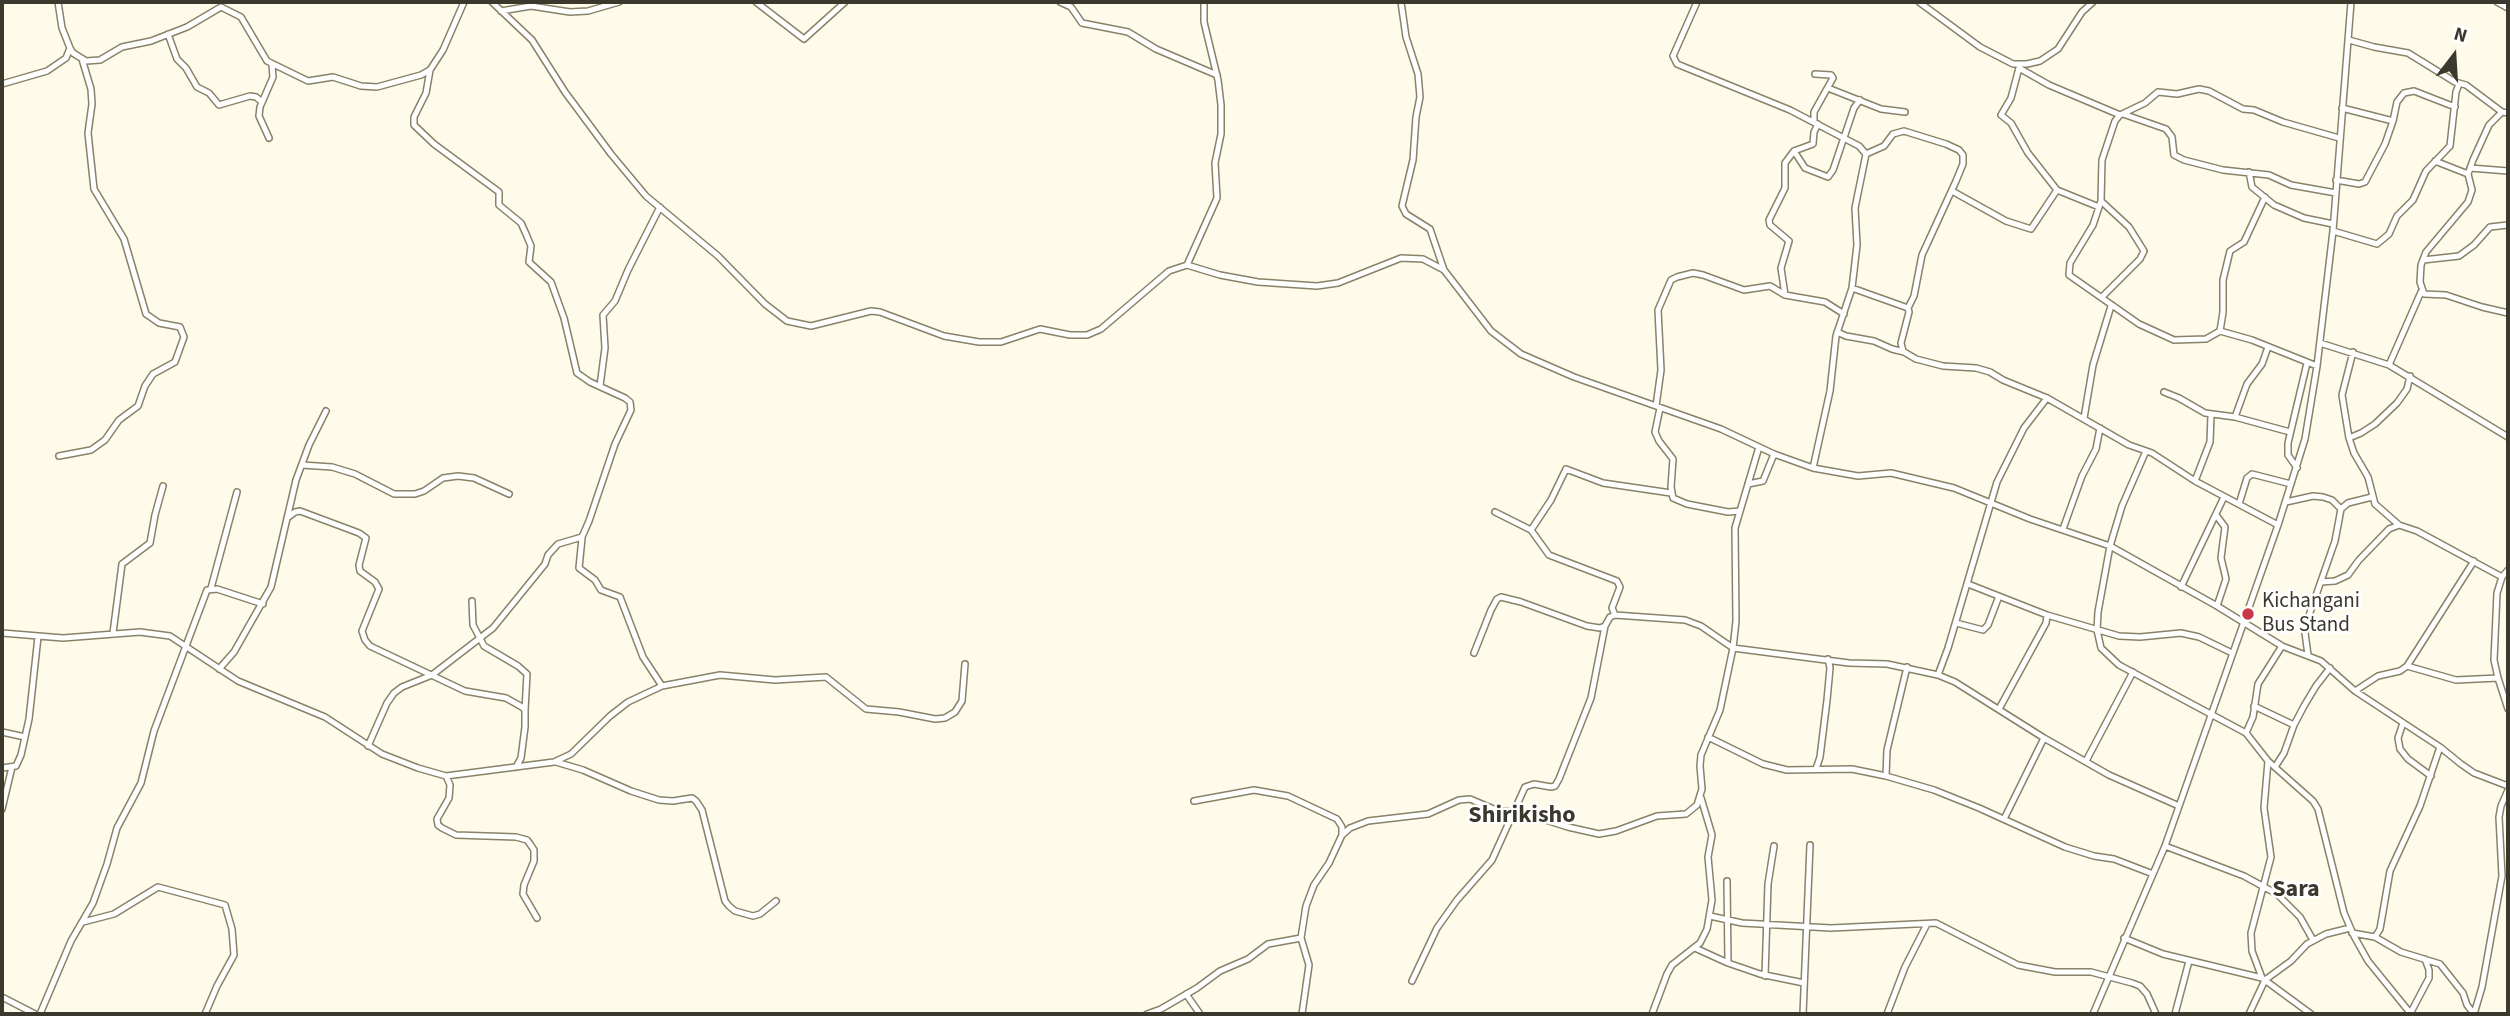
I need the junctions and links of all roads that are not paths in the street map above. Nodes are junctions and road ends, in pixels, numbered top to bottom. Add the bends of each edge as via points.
1 (58, 2) edge
2 (464, 2) edge
3 (492, 2) edge
4 (619, 2) edge
5 (755, 2) edge
6 (845, 2) edge
7 (1060, 2) edge
8 (1203, 2) edge
9 (1401, 2) edge
10 (1697, 2) edge
11 (1919, 2) edge
12 (2094, 2) edge
13 (2351, 2) edge
14 (2497, 2) edge
15 (218, 5) edge
16 (2508, 8) edge
17 (501, 11) junction
18 (168, 34) junction
19 (2349, 40) junction
20 (70, 48) junction
21 (82, 59) junction
22 (2013, 64) junction
23 (272, 65) junction
24 (2019, 68) junction
25 (430, 70) junction
26 (1217, 75) junction
27 (1815, 75) dead end
28 (2459, 83) junction
29 (2, 84) edge
30 (1828, 88) junction
31 (1860, 100) junction
32 (262, 103) junction
33 (2455, 107) junction
34 (2342, 108) junction
35 (1905, 112) dead end
36 (2505, 112) edge
37 (2122, 114) junction
38 (2393, 121) junction
39 (1816, 123) junction
40 (269, 138) dead end
41 (2339, 138) junction
42 (1842, 139) junction
43 (1794, 151) junction
44 (1866, 154) junction
45 (2434, 161) junction
46 (2469, 171) junction
47 (2508, 171) edge
48 (2249, 172) junction
49 (2336, 180) junction
50 (2057, 190) junction
51 (1952, 191) junction
52 (2336, 193) junction
53 (2265, 197) junction
54 (2100, 204) junction
55 (660, 207) junction
56 (2508, 225) edge
57 (2333, 228) junction
58 (2423, 260) junction
59 (1187, 265) junction
60 (1444, 271) junction
61 (1852, 288) junction
62 (2421, 292) junction
63 (1785, 295) junction
64 (2102, 297) junction
65 (2111, 306) junction
66 (1908, 308) junction
67 (2508, 313) edge
68 (1844, 314) junction
69 (2220, 331) junction
70 (1837, 332) junction
71 (2320, 343) junction
72 (2268, 347) junction
73 (1904, 352) junction
74 (2353, 352) junction
75 (2307, 363) junction
76 (2389, 365) junction
77 (2317, 366) junction
78 (2410, 376) junction
79 (600, 386) junction
80 (2164, 392) dead end
81 (2047, 398) junction
82 (1658, 407) junction
83 (326, 411) dead end
84 (2211, 415) junction
85 (2235, 417) junction
86 (2084, 418) junction
87 (2100, 428) junction
88 (2290, 432) junction
89 (2508, 437) edge
90 (2349, 438) junction
91 (1759, 447) junction
92 (2146, 451) junction
93 (1774, 454) junction
94 (59, 456) dead end
95 (302, 465) junction
96 (1813, 468) junction
97 (2297, 468) junction
98 (2194, 481) junction
99 (1748, 484) junction
100 (2291, 484) junction
101 (163, 486) dead end
102 (237, 492) dead end
103 (1671, 493) junction
104 (509, 494) dead end
105 (2224, 497) junction
106 (2372, 497) junction
107 (1991, 502) junction
108 (2286, 502) junction
109 (2239, 504) junction
110 (2341, 509) junction
111 (1740, 511) junction
112 (1495, 512) dead end
113 (2216, 515) junction
114 (287, 518) junction
115 (2278, 525) junction
116 (2399, 525) junction
117 (2063, 529) junction
118 (1531, 530) junction
119 (582, 537) junction
120 (2110, 546) junction
121 (2474, 561) junction
122 (2508, 570) edge
123 (2502, 577) junction
124 (2321, 582) junction
125 (1968, 584) junction
126 (2181, 587) junction
127 (211, 588) junction
128 (1999, 596) junction
129 (472, 601) dead end
130 (262, 604) junction
131 (2217, 606) junction
132 (1615, 615) junction
133 (2047, 615) junction
134 (2242, 622) junction
135 (1956, 623) junction
136 (1605, 626) junction
137 (2097, 630) junction
138 (113, 633) junction
139 (2, 634) edge
140 (38, 636) junction
141 (479, 640) junction
142 (2282, 646) junction
143 (187, 647) junction
144 (1733, 648) junction
145 (1474, 653) dead end
146 (2232, 653) junction
147 (2308, 655) junction
148 (1828, 659) junction
149 (1838, 661) junction
150 (965, 664) dead end
151 (2407, 666) junction
152 (1907, 667) junction
153 (1830, 668) junction
154 (2330, 668) junction
155 (219, 669) junction
156 (2133, 673) junction
157 (432, 675) junction
158 (1938, 675) junction
159 (2498, 678) junction
160 (662, 686) junction
161 (2354, 691) junction
162 (2254, 706) junction
163 (1999, 709) junction
164 (2508, 709) edge
165 (525, 710) junction
166 (2211, 715) junction
167 (2403, 723) junction
168 (2294, 725) junction
169 (2, 732) edge
170 (2246, 733) junction
171 (25, 737) junction
172 (1708, 737) junction
173 (2044, 738) junction
174 (368, 746) junction
175 (2440, 747) junction
176 (2086, 761) junction
177 (2268, 761) junction
178 (555, 762) junction
179 (12, 767) junction
180 (516, 767) junction
181 (2275, 767) junction
182 (2, 768) edge
183 (1816, 769) junction
184 (446, 776) junction
185 (1886, 776) junction
186 (2431, 776) junction
187 (2508, 788) edge
188 (1701, 797) junction
189 (1194, 800) dead end
190 (2179, 806) junction
191 (2, 809) edge
192 (1513, 812) junction
193 (2004, 818) junction
194 (1342, 835) junction
195 (1810, 845) dead end
196 (1774, 846) dead end
197 (2165, 846) junction
198 (2154, 874) junction
199 (1727, 881) dead end
200 (2265, 886) junction
201 (776, 901) dead end
202 (1710, 916) junction
203 (537, 918) dead end
204 (1728, 920) junction
205 (83, 922) junction
206 (1927, 924) junction
207 (1766, 925) junction
208 (1806, 926) junction
209 (2351, 931) junction
210 (2375, 937) junction
211 (1301, 938) junction
212 (2124, 939) junction
213 (2313, 940) junction
214 (1695, 948) junction
215 (2425, 959) junction
216 (2189, 961) junction
217 (1728, 963) junction
218 (2109, 975) junction
219 (1765, 976) junction
220 (2264, 979) junction
221 (1412, 981) dead end
222 (1804, 983) junction
223 (1186, 994) junction
224 (2, 998) edge
225 (34, 1014) edge
226 (40, 1014) edge
227 (205, 1014) edge
228 (1147, 1014) edge
229 (1200, 1014) edge
230 (1302, 1014) edge
231 (1652, 1014) edge
232 (1803, 1014) edge
233 (1887, 1014) edge
234 (2093, 1014) edge
235 (2156, 1014) edge
236 (2175, 1014) edge
237 (2249, 1014) edge
238 (2311, 1014) edge
239 (2411, 1014) edge
240 (2474, 1014) edge

1 - 20 street
2 - 25 street
3 - 17 street
4 - 17 street via 570,12 531,6
5 - 6 street via 804,39
7 - 26 street via 1071,7 1082,23 1128,32
8 - 26 street
9 - 60 street via 1420,97 1402,206 1405,214 1430,229
10 - 39 street via 1673,56 1677,64
11 - 22 street via 1980,47
12 - 22 street via 2049,56
13 - 19 street
14 - 16 street
15 - 18 street
15 - 23 street via 241,18
17 - 55 street via 532,40 611,154
18 - 21 street via 122,47 100,60
18 - 32 street via 177,59 197,87 219,105 250,96
19 - 28 street via 2408,53
19 - 34 street
20 - 21 street
20 - 29 street via 66,58 47,71
21 - 94 street via 91,89 88,133 94,190 124,239 146,314 159,323 180,327 184,337 175,362 153,374 138,406 119,420 105,440 92,450
22 - 24 street
23 - 25 street via 308,81 333,77 368,88
23 - 32 street via 273,77
24 - 37 street
24 - 50 street via 2001,115
25 - 79 street via 414,125 499,192 499,205 521,223 526,234 531,246 529,262 551,282 577,373
26 - 59 street via 1221,134 1215,163 1217,198
27 - 30 street via 1832,76
28 - 33 street
28 - 36 street
30 - 31 street
30 - 39 street via 1814,112
31 - 35 street
31 - 42 street
32 - 40 street via 259,116
33 - 38 street via 2408,91 2397,102
33 - 45 street via 2448,150
34 - 38 street
34 - 41 street
36 - 46 street via 2489,125
37 - 41 street via 2158,92 2199,89 2243,109
37 - 48 street via 2166,129 2177,158
37 - 54 street via 2115,121 2101,166
38 - 49 street via 2365,182
39 - 42 street
39 - 43 street via 1814,144
41 - 49 street
42 - 43 street via 1828,177 1805,168
42 - 44 street
43 - 63 street via 1785,163 1785,188 1769,220 1789,241 1781,268
44 - 51 street via 1904,131 1959,150 1963,164
44 - 61 street via 1855,208
45 - 46 street
45 - 57 street via 2413,200 2381,242 2367,242
46 - 47 street
46 - 58 street via 2472,190 2468,202
48 - 52 street
48 - 53 street via 2252,187
49 - 52 street
50 - 51 street via 2031,229
50 - 54 street
51 - 66 street via 1922,256
52 - 57 street
53 - 57 street via 2286,212
53 - 69 street via 2244,242 2230,251
54 - 64 street via 2068,273
54 - 64 street via 2129,227 2144,251
55 - 59 street via 776,314 799,325 825,324 871,311 944,336 979,342 1001,342 1040,330 1087,335 1101,329 1169,271
55 - 79 street via 615,300 603,315
56 - 58 street via 2490,227 2459,256
57 - 71 street
58 - 62 street
59 - 60 street via 1258,282 1317,286 1338,283 1407,257 1423,259
60 - 82 street via 1497,337 1521,355
61 - 66 street
61 - 68 street
62 - 67 street
62 - 76 street
63 - 68 street via 1825,302
63 - 82 street via 1770,286 1744,290 1693,273 1671,280 1658,316
64 - 65 street
65 - 69 street via 2174,340 2206,339
65 - 86 street via 2093,365
66 - 73 street via 1901,343
68 - 70 street
69 - 72 street
70 - 73 street
70 - 96 street
71 - 74 street
71 - 77 street
72 - 75 street
72 - 85 street
73 - 81 street via 1943,366 1985,370
74 - 76 street
74 - 90 street via 2342,395
75 - 77 street
75 - 88 street
76 - 78 street
77 - 97 street
78 - 89 street
78 - 90 street via 2397,403 2375,424
79 - 119 street via 625,398 631,410
80 - 84 street
81 - 86 street
81 - 107 street via 2024,428
82 - 91 street
82 - 103 street via 1655,432 1673,459
83 - 95 street
84 - 85 street
84 - 98 street via 2210,442
85 - 88 street
86 - 87 street
87 - 92 street
87 - 117 street
88 - 97 street via 2288,455
90 - 106 street via 2368,477
91 - 93 street
91 - 99 street
92 - 98 street
92 - 120 street
93 - 96 street
93 - 99 street via 1763,481
95 - 104 street via 355,474 394,494 424,491 451,476 474,478
95 - 114 street
96 - 107 street via 1858,476 1900,474
97 - 100 street
98 - 105 street
99 - 111 street
100 - 108 street
100 - 109 street via 2252,474
101 - 138 street via 150,543 122,564
102 - 127 street
103 - 111 street via 1677,501
103 - 118 street via 1603,484 1566,469
105 - 109 street
105 - 113 street
106 - 110 street
106 - 116 street
107 - 117 street
107 - 125 street
108 - 110 street via 2323,497
108 - 115 street
109 - 115 street
110 - 124 street
111 - 144 street via 1734,535
112 - 118 street
113 - 126 street
113 - 131 street via 2225,527 2221,558 2226,579
114 - 130 street via 276,570
114 - 157 street via 300,511 364,536 360,571 379,589 363,636 378,651
115 - 134 street
116 - 121 street
116 - 124 street via 2389,529 2348,575
117 - 120 street
118 - 132 street via 1549,555 1617,581
119 - 141 street via 558,544 503,617
119 - 160 street via 579,568 601,590 620,597 643,657
120 - 126 street
120 - 137 street
121 - 123 street
121 - 151 street
122 - 123 street
123 - 159 street via 2495,618
124 - 147 street via 2305,627
125 - 128 street
125 - 135 street
126 - 131 street
127 - 130 street
127 - 143 street via 204,595
128 - 133 street
128 - 135 street via 1983,629
129 - 141 street via 471,617
130 - 155 street
131 - 134 street
132 - 136 street
132 - 144 street via 1685,620
133 - 137 street
133 - 163 street
134 - 142 street
134 - 146 street
135 - 158 street
136 - 145 street via 1587,626 1501,597
136 - 192 street via 1591,698 1559,779 1555,786 1529,785
137 - 146 street via 2129,637 2181,633
137 - 156 street via 2104,653
138 - 140 street
138 - 143 street via 157,633
139 - 140 street
140 - 171 street
141 - 157 street
141 - 165 street via 527,674
142 - 147 street
142 - 162 street via 2258,684
143 - 155 street
143 - 205 street via 154,731 141,783 117,828 103,879
144 - 148 street
144 - 172 street via 1720,710
146 - 166 street
147 - 154 street
148 - 149 street
148 - 153 street
149 - 152 street
149 - 153 street
150 - 160 street via 962,701 950,716 940,719 866,709 823,676 775,680 720,675
151 - 159 street via 2456,680
151 - 161 street
152 - 158 street
152 - 185 street via 1886,750
153 - 183 street
154 - 161 street
154 - 168 street
155 - 174 street via 325,717
156 - 166 street
156 - 176 street
157 - 165 street via 465,691 506,698
157 - 174 street via 394,693
158 - 163 street
159 - 164 street
160 - 178 street via 619,708 571,754
161 - 167 street
162 - 168 street
162 - 170 street
163 - 173 street
165 - 180 street via 521,758
166 - 170 street
166 - 190 street
167 - 175 street
167 - 186 street via 2400,749
168 - 181 street
169 - 171 street
170 - 177 street
171 - 179 street via 18,763
172 - 183 street via 1763,764 1787,770
172 - 188 street via 1700,766
173 - 176 street
173 - 193 street
174 - 184 street
175 - 186 street
175 - 187 street via 2474,773
176 - 190 street
177 - 181 street
177 - 200 street via 2264,808 2271,857
178 - 180 street
178 - 201 street via 659,800 692,798 702,810 729,906 753,916
179 - 182 street
179 - 191 street
180 - 184 street
181 - 209 street via 2318,808
183 - 185 street via 1852,769
184 - 203 street via 449,798 438,825 456,835 522,838 534,850 523,894
185 - 193 street
186 - 210 street via 2390,871 2381,929
187 - 240 street via 2500,817 2502,876
188 - 192 street via 1686,814 1657,816 1608,834
188 - 202 street via 1712,835
189 - 194 street via 1254,790 1289,796 1337,819
190 - 197 street
192 - 194 street via 1464,799 1429,814 1368,821
192 - 221 street via 1492,860 1445,915
193 - 198 street via 2065,847
194 - 211 street via 1310,893
195 - 208 street
196 - 207 street
197 - 198 street
197 - 200 street
198 - 212 street
199 - 204 street
200 - 213 street via 2300,916
200 - 220 street via 2251,933 2252,951
202 - 204 street
202 - 214 street
204 - 207 street
204 - 217 street
205 - 226 street
205 - 227 street via 114,914 158,887 225,905 234,955
206 - 208 street
206 - 218 street via 1938,923 2018,965
206 - 233 street
207 - 208 street
207 - 219 street
208 - 222 street
209 - 210 street
209 - 213 street
209 - 239 street via 2368,961
210 - 215 street
211 - 223 street via 1268,944
211 - 230 street via 1308,965
212 - 216 street
212 - 218 street
213 - 220 street
214 - 217 street
214 - 231 street via 1672,965
215 - 239 street via 2429,978
215 - 240 street via 2442,966
216 - 220 street
216 - 236 street
217 - 219 street
218 - 234 street
218 - 235 street via 2140,986
219 - 222 street
220 - 237 street
220 - 238 street
222 - 232 street
223 - 228 street
223 - 229 street
224 - 225 street

